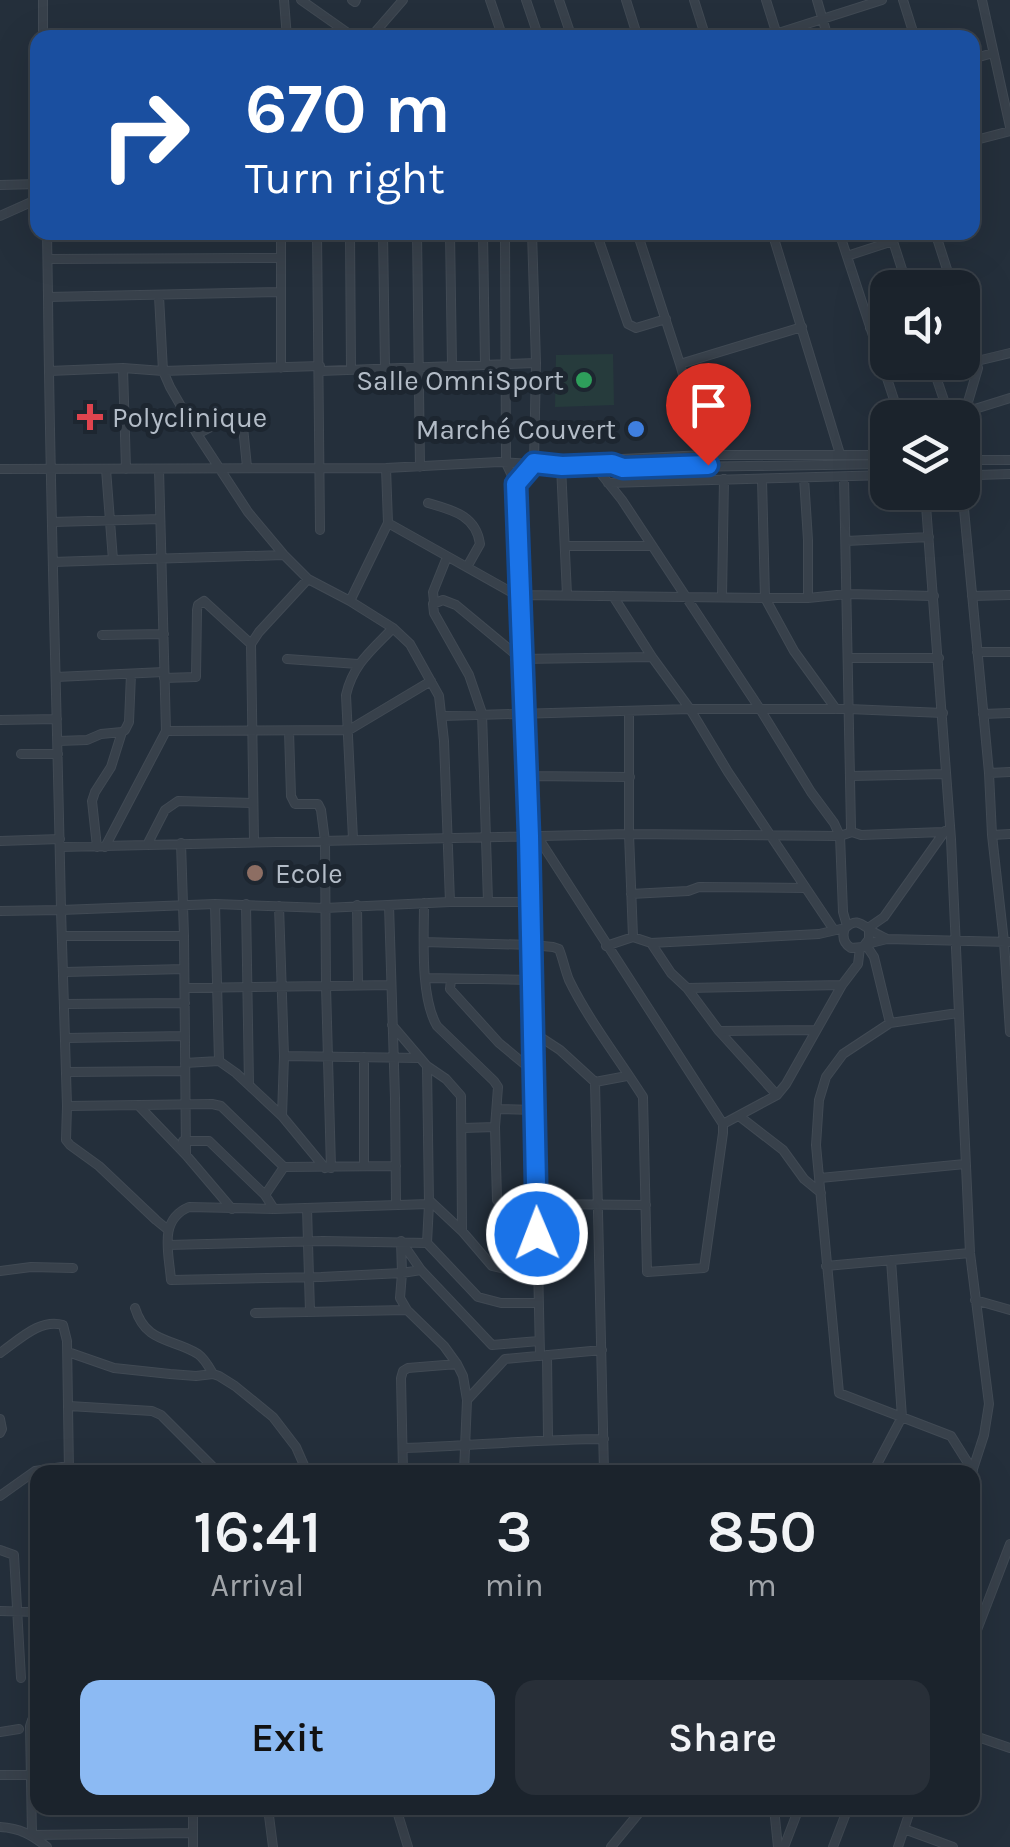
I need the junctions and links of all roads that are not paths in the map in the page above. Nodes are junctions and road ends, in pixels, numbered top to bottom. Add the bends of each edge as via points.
1 (43, 0) edge
2 (284, 0) edge
3 (301, 0) edge
4 (404, 0) edge
5 (490, 0) edge
6 (526, 0) edge
7 (559, 0) edge
8 (626, 0) edge
9 (694, 0) edge
10 (766, 0) edge
11 (816, 0) edge
12 (882, 0) edge
13 (904, 0) edge
14 (982, 0) edge
15 (822, 18) junction
16 (43, 30) edge
17 (286, 30) edge
18 (344, 30) edge
19 (377, 30) edge
20 (500, 30) edge
21 (536, 30) edge
22 (569, 30) edge
23 (635, 30) edge
24 (703, 30) edge
25 (775, 30) edge
26 (790, 30) edge
27 (826, 30) edge
28 (913, 30) edge
29 (993, 53) junction
30 (980, 56) edge
31 (1010, 128) edge
32 (980, 138) edge
33 (30, 184) edge
34 (0, 185) edge
35 (30, 203) edge
36 (0, 216) edge
37 (48, 240) edge
38 (281, 240) edge
39 (317, 240) edge
40 (350, 240) edge
41 (383, 240) edge
42 (417, 240) edge
43 (450, 240) edge
44 (483, 240) edge
45 (505, 240) edge
46 (532, 240) edge
47 (599, 240) edge
48 (639, 240) edge
49 (775, 240) edge
50 (842, 240) edge
51 (885, 240) edge
52 (893, 240) edge
53 (938, 240) edge
54 (847, 256) junction
55 (281, 258) junction
56 (48, 259) junction
57 (902, 270) edge
58 (947, 270) edge
59 (282, 292) junction
60 (159, 296) junction
61 (48, 297) junction
62 (666, 320) junction
63 (802, 327) junction
64 (870, 328) edge
65 (1010, 353) edge
66 (980, 360) edge
67 (536, 363) junction
68 (485, 364) junction
69 (508, 364) junction
70 (680, 364) junction
71 (452, 366) junction
72 (123, 368) junction
73 (281, 368) junction
74 (320, 368) junction
75 (385, 368) junction
76 (420, 368) junction
77 (351, 370) junction
78 (49, 371) junction
79 (163, 371) junction
80 (1010, 398) edge
81 (980, 407) edge
82 (197, 434) junction
83 (840, 454) junction
84 (705, 455) junction
85 (870, 455) edge
86 (756, 460) junction
87 (980, 460) edge
88 (1010, 460) edge
89 (506, 463) junction
90 (534, 463) junction
91 (870, 463) edge
92 (612, 464) junction
93 (593, 465) junction
94 (708, 465) junction
95 (420, 466) junction
96 (562, 466) junction
97 (247, 467) junction
98 (320, 467) junction
99 (159, 468) junction
100 (219, 468) junction
101 (386, 468) junction
102 (0, 469) edge
103 (106, 469) junction
104 (126, 469) junction
105 (51, 470) junction
106 (1010, 474) edge
107 (980, 475) edge
108 (870, 476) edge
109 (844, 477) junction
110 (804, 478) junction
111 (724, 479) junction
112 (762, 479) junction
113 (608, 483) junction
114 (516, 484) junction
115 (428, 503) dead end
116 (926, 510) edge
117 (964, 510) edge
118 (160, 518) junction
119 (110, 519) junction
120 (53, 522) junction
121 (388, 523) junction
122 (320, 530) dead end
123 (929, 538) junction
124 (846, 541) junction
125 (565, 546) junction
126 (652, 546) junction
127 (284, 555) junction
128 (161, 558) junction
129 (447, 558) junction
130 (113, 560) junction
131 (53, 562) junction
132 (467, 568) junction
133 (308, 579) junction
134 (847, 594) junction
135 (567, 595) junction
136 (1010, 595) edge
137 (520, 596) junction
138 (613, 596) junction
139 (934, 596) junction
140 (972, 596) junction
141 (722, 597) junction
142 (686, 598) junction
143 (765, 598) junction
144 (808, 598) junction
145 (350, 601) junction
146 (434, 602) junction
147 (393, 628) junction
148 (164, 634) junction
149 (102, 635) dead end
150 (251, 644) junction
151 (977, 652) junction
152 (1010, 652) edge
153 (652, 656) junction
154 (521, 658) junction
155 (848, 658) junction
156 (939, 658) junction
157 (287, 659) dead end
158 (358, 664) junction
159 (131, 674) junction
160 (164, 675) junction
161 (56, 676) junction
162 (431, 681) junction
163 (690, 709) junction
164 (836, 709) junction
165 (849, 709) junction
166 (760, 710) junction
167 (629, 712) junction
168 (1010, 712) edge
169 (482, 713) junction
170 (943, 713) junction
171 (524, 714) junction
172 (983, 714) junction
173 (442, 716) junction
174 (56, 719) junction
175 (0, 720) edge
176 (252, 730) junction
177 (350, 730) junction
178 (166, 731) junction
179 (289, 731) junction
180 (122, 732) junction
181 (58, 741) junction
182 (21, 754) dead end
183 (58, 754) junction
184 (1010, 772) edge
185 (989, 773) junction
186 (946, 774) junction
187 (527, 776) junction
188 (851, 776) junction
189 (630, 777) junction
190 (253, 803) junction
191 (946, 830) junction
192 (852, 832) junction
193 (629, 834) junction
194 (992, 834) junction
195 (1010, 834) edge
196 (486, 836) junction
197 (533, 836) junction
198 (770, 836) junction
199 (840, 836) junction
200 (446, 838) junction
201 (353, 839) junction
202 (0, 841) edge
203 (254, 841) junction
204 (325, 841) junction
205 (60, 843) junction
206 (181, 843) junction
207 (147, 845) junction
208 (101, 847) junction
209 (805, 888) junction
210 (631, 894) junction
211 (450, 902) junction
212 (488, 902) junction
213 (531, 902) junction
214 (216, 904) junction
215 (246, 904) junction
216 (424, 904) junction
217 (184, 905) junction
218 (389, 905) junction
219 (279, 906) junction
220 (357, 906) junction
221 (325, 908) junction
222 (62, 910) junction
223 (0, 911) edge
224 (846, 927) junction
225 (868, 929) junction
226 (834, 930) junction
227 (820, 934) junction
228 (63, 936) junction
229 (184, 936) junction
230 (633, 937) junction
231 (887, 939) junction
232 (954, 939) junction
233 (424, 942) junction
234 (845, 942) junction
235 (1007, 942) edge
236 (651, 943) junction
237 (532, 945) junction
238 (606, 946) junction
239 (864, 946) junction
240 (184, 969) junction
241 (65, 972) junction
242 (426, 978) junction
243 (451, 980) junction
244 (532, 980) junction
245 (391, 984) junction
246 (281, 985) junction
247 (358, 985) junction
248 (842, 985) junction
249 (248, 986) junction
250 (326, 986) junction
251 (184, 988) junction
252 (216, 988) junction
253 (688, 988) junction
254 (184, 1003) junction
255 (65, 1004) junction
256 (1009, 1009) edge
257 (958, 1013) junction
258 (890, 1022) junction
259 (392, 1025) junction
260 (816, 1030) junction
261 (719, 1031) junction
262 (1010, 1032) edge
263 (534, 1033) junction
264 (185, 1036) junction
265 (66, 1038) junction
266 (284, 1056) junction
267 (330, 1056) junction
268 (364, 1057) junction
269 (394, 1058) junction
270 (419, 1058) junction
271 (219, 1060) junction
272 (427, 1066) junction
273 (185, 1067) junction
274 (66, 1072) junction
275 (534, 1072) junction
276 (626, 1076) junction
277 (595, 1082) junction
278 (249, 1085) junction
279 (777, 1095) junction
280 (185, 1105) junction
281 (66, 1106) junction
282 (138, 1106) junction
283 (497, 1109) junction
284 (535, 1110) junction
285 (282, 1116) junction
286 (739, 1116) junction
287 (722, 1124) junction
288 (496, 1127) junction
289 (463, 1128) junction
290 (173, 1141) junction
291 (186, 1141) junction
292 (186, 1154) junction
293 (965, 1164) junction
294 (329, 1166) junction
295 (364, 1166) junction
296 (396, 1166) junction
297 (284, 1167) junction
298 (820, 1178) junction
299 (821, 1193) junction
300 (265, 1194) junction
301 (429, 1202) junction
302 (396, 1204) junction
303 (536, 1204) junction
304 (600, 1205) junction
305 (646, 1205) junction
306 (308, 1208) junction
307 (232, 1209) junction
308 (274, 1209) junction
309 (167, 1229) junction
310 (462, 1231) junction
311 (537, 1234) junction
312 (400, 1241) junction
313 (308, 1242) junction
314 (427, 1243) junction
315 (168, 1246) junction
316 (970, 1253) junction
317 (892, 1260) junction
318 (826, 1266) junction
319 (73, 1268) dead end
320 (421, 1270) junction
321 (537, 1270) junction
322 (0, 1271) edge
323 (402, 1273) junction
324 (308, 1277) junction
325 (975, 1300) junction
326 (538, 1303) junction
327 (134, 1308) dead end
328 (407, 1310) junction
329 (1010, 1310) edge
330 (310, 1312) junction
331 (255, 1314) dead end
332 (539, 1341) junction
333 (492, 1345) junction
334 (602, 1350) junction
335 (68, 1352) junction
336 (0, 1353) edge
337 (544, 1356) junction
338 (505, 1359) junction
339 (458, 1364) junction
340 (213, 1374) junction
341 (466, 1400) junction
342 (68, 1406) junction
343 (902, 1417) junction
344 (0, 1419) edge
345 (0, 1434) edge
346 (548, 1439) junction
347 (604, 1439) junction
348 (465, 1446) junction
349 (404, 1448) junction
350 (69, 1465) edge
351 (211, 1465) edge
352 (304, 1465) edge
353 (404, 1465) edge
354 (464, 1465) edge
355 (604, 1465) edge
356 (877, 1465) edge
357 (969, 1465) edge
358 (975, 1465) edge
359 (30, 1475) edge
360 (0, 1496) edge
361 (1010, 1544) edge
362 (0, 1550) edge
363 (996, 1582) junction
364 (1010, 1587) edge
365 (18, 1611) junction
366 (0, 1612) edge
367 (30, 1612) edge
368 (980, 1623) edge
369 (20, 1678) dead end
370 (19, 1728) dead end
371 (0, 1732) edge
372 (980, 1737) edge
373 (1010, 1748) edge
374 (0, 1775) edge
375 (30, 1775) edge
376 (33, 1815) edge
377 (193, 1815) edge
378 (269, 1815) edge
379 (398, 1815) edge
380 (637, 1815) edge
381 (775, 1815) edge
382 (796, 1815) edge
383 (845, 1815) edge
384 (909, 1815) edge
385 (0, 1827) edge
386 (904, 1829) junction
387 (193, 1833) junction
388 (32, 1835) junction
389 (47, 1847) edge
390 (193, 1847) edge
391 (273, 1847) edge
392 (408, 1847) edge
393 (610, 1847) edge
394 (781, 1847) edge
395 (833, 1847) edge
396 (898, 1847) edge
397 (952, 1847) edge

1 - 16 street
2 - 17 street
3 - 18 street
4 - 19 street
5 - 20 street
6 - 21 street
7 - 22 street
8 - 23 street
9 - 24 street
10 - 25 street
11 - 15 street
12 - 15 street
13 - 28 street
14 - 29 street
15 - 26 street
15 - 27 street
29 - 30 street
29 - 31 street
31 - 32 street
33 - 34 street
35 - 36 street
37 - 56 street
38 - 55 street
39 - 74 street
40 - 77 street
41 - 75 street
42 - 76 street
43 - 71 street
44 - 68 street
45 - 69 street
46 - 67 street
47 - 62 street via 628,324
48 - 62 street
49 - 63 street
50 - 54 street
51 - 54 street
52 - 57 street
53 - 58 street
54 - 64 street
55 - 56 street
55 - 59 street
56 - 61 street
59 - 60 street
59 - 73 street
60 - 61 street
60 - 79 street
61 - 78 street
62 - 70 street
63 - 70 street
63 - 83 street
65 - 66 street
67 - 69 street
67 - 90 street
68 - 69 street
68 - 71 street
69 - 89 street
70 - 84 street
71 - 76 street
72 - 78 street
72 - 79 street
72 - 104 street
73 - 74 street
73 - 79 street
74 - 77 street
74 - 98 street
75 - 76 street
75 - 77 street
76 - 95 street
78 - 105 street
79 - 82 street
80 - 81 street
82 - 97 street via 238,422
82 - 100 street
83 - 85 street
83 - 86 street
84 - 86 street
84 - 92 street
84 - 94 street
86 - 91 street
86 - 94 street
87 - 88 street
89 - 90 street
89 - 95 street
89 - 114 street
90 - 96 street
90 - 114 street
92 - 93 street
92 - 94 street
93 - 96 street
93 - 113 street
95 - 101 street
96 - 125 street
97 - 98 street
97 - 100 street
98 - 101 street
98 - 122 street
99 - 100 street
99 - 104 street
99 - 118 street
100 - 127 street
101 - 121 street
102 - 105 street
103 - 104 street
103 - 105 street
103 - 119 street
105 - 120 street
106 - 107 street
108 - 109 street
109 - 110 street
109 - 124 street
110 - 112 street
110 - 144 street
111 - 112 street
111 - 113 street
111 - 141 street
112 - 143 street
113 - 126 street
114 - 137 street
115 - 132 street via 467,516 477,531 480,544
116 - 123 street
117 - 140 street
118 - 119 street
118 - 128 street
119 - 120 street
119 - 130 street
120 - 131 street
121 - 129 street
121 - 145 street
123 - 124 street
123 - 139 street
124 - 134 street
125 - 126 street
125 - 135 street
126 - 142 street
127 - 128 street
127 - 133 street
128 - 130 street
128 - 148 street
129 - 132 street
129 - 146 street
130 - 131 street
131 - 161 street
132 - 137 street
133 - 145 street
133 - 150 street
134 - 139 street
134 - 144 street
134 - 155 street
135 - 137 street
135 - 138 street
136 - 140 street
137 - 154 street
138 - 142 street
138 - 153 street
139 - 156 street
140 - 151 street
141 - 142 street
141 - 143 street
142 - 166 street
143 - 144 street
143 - 164 street
145 - 147 street
146 - 154 street via 456,606
146 - 169 street
147 - 158 street
147 - 162 street
148 - 149 street
148 - 160 street
150 - 160 street via 204,601 197,610 196,677
150 - 176 street
151 - 152 street
151 - 172 street
153 - 154 street
153 - 163 street
154 - 171 street
155 - 156 street
155 - 165 street
156 - 170 street
157 - 158 street
158 - 177 street via 346,695
159 - 160 street
159 - 161 street
159 - 180 street via 129,722
160 - 178 street
161 - 174 street
162 - 173 street
162 - 177 street
163 - 166 street
163 - 167 street
163 - 198 street
164 - 165 street
164 - 166 street
165 - 170 street
165 - 188 street
166 - 199 street
167 - 171 street
167 - 189 street
168 - 172 street
169 - 171 street
169 - 173 street
169 - 196 street
170 - 186 street
171 - 187 street
172 - 185 street
173 - 200 street
174 - 175 street
174 - 181 street
176 - 178 street
176 - 179 street
176 - 190 street
177 - 179 street
177 - 201 street
178 - 208 street
179 - 204 street via 291,796 295,804 318,804
180 - 181 street
180 - 208 street via 92,801
181 - 183 street
182 - 183 street
183 - 205 street
184 - 185 street
185 - 194 street
186 - 188 street
186 - 191 street
187 - 189 street
187 - 197 street
188 - 192 street
189 - 193 street
190 - 203 street
190 - 207 street via 178,801 160,817
191 - 192 street
191 - 225 street via 884,917
191 - 232 street
192 - 199 street
193 - 197 street
193 - 198 street
193 - 210 street
194 - 195 street
194 - 235 street
196 - 197 street
196 - 200 street
196 - 212 street
197 - 213 street
197 - 238 street
198 - 199 street
198 - 209 street
199 - 224 street
200 - 201 street
200 - 211 street
201 - 204 street
202 - 205 street
203 - 204 street
203 - 206 street
204 - 221 street
205 - 208 street
205 - 222 street
206 - 207 street
206 - 217 street
207 - 208 street
209 - 210 street
209 - 226 street
210 - 230 street
211 - 212 street
211 - 216 street
212 - 213 street
213 - 237 street
214 - 215 street
214 - 217 street
214 - 252 street
215 - 219 street
215 - 249 street
216 - 218 street
216 - 233 street
217 - 222 street
217 - 229 street
218 - 220 street
218 - 245 street
219 - 221 street
219 - 246 street
220 - 221 street
220 - 247 street
221 - 250 street
222 - 223 street
222 - 228 street
224 - 225 street via 858,922
224 - 226 street
224 - 234 street
225 - 231 street
225 - 239 street
226 - 227 street
227 - 234 street
227 - 236 street
228 - 229 street
228 - 241 street
229 - 240 street
230 - 236 street
230 - 238 street
231 - 232 street
231 - 239 street
232 - 235 street
232 - 257 street
233 - 237 street
233 - 242 street
234 - 239 street
235 - 256 street
236 - 253 street
237 - 244 street
237 - 276 street via 559,949 570,981
238 - 287 street
239 - 248 street
239 - 258 street via 874,957
240 - 241 street
240 - 251 street
241 - 255 street
242 - 243 street
242 - 283 street via 432,1017 494,1081
243 - 244 street
243 - 275 street via 460,1002
244 - 263 street
245 - 247 street
245 - 259 street
246 - 249 street
246 - 250 street
246 - 266 street
247 - 250 street
248 - 253 street
248 - 260 street
249 - 252 street
249 - 278 street
250 - 267 street
251 - 252 street
251 - 254 street
252 - 271 street
253 - 261 street
254 - 255 street
254 - 264 street
255 - 265 street
256 - 262 street
257 - 258 street
257 - 293 street
258 - 298 street via 843,1054 826,1077 816,1123
259 - 269 street
259 - 270 street
260 - 261 street
260 - 279 street
261 - 279 street
263 - 275 street
263 - 277 street
264 - 265 street
264 - 273 street
265 - 274 street
266 - 267 street
266 - 285 street
267 - 268 street
267 - 294 street
268 - 269 street
268 - 295 street
269 - 270 street
269 - 296 street
270 - 272 street
271 - 273 street
271 - 278 street
272 - 289 street via 461,1096
272 - 301 street
273 - 274 street
273 - 280 street
274 - 281 street
275 - 284 street
276 - 277 street
276 - 305 street via 644,1109
277 - 304 street
278 - 285 street
279 - 286 street
280 - 282 street
280 - 291 street
280 - 297 street via 221,1106
281 - 282 street
281 - 309 street via 70,1145
282 - 290 street
283 - 284 street
283 - 288 street
284 - 303 street
285 - 294 street
286 - 287 street
286 - 299 street via 783,1150
287 - 305 street via 704,1268 647,1272
288 - 289 street
288 - 311 street via 497,1200
289 - 310 street
290 - 291 street
290 - 292 street
291 - 292 street
291 - 300 street via 209,1141
292 - 307 street
293 - 298 street
293 - 316 street
294 - 295 street
294 - 297 street
295 - 296 street
296 - 302 street
297 - 300 street
298 - 299 street
299 - 318 street
300 - 308 street
301 - 302 street
301 - 310 street
301 - 314 street
302 - 306 street
303 - 304 street
303 - 311 street
304 - 305 street
304 - 334 street
306 - 308 street
306 - 313 street
307 - 308 street
307 - 309 street via 183,1209
309 - 315 street
310 - 321 street via 492,1266
311 - 321 street
312 - 313 street
312 - 314 street
312 - 320 street
312 - 323 street
313 - 315 street
313 - 324 street
314 - 326 street via 478,1297
315 - 324 street via 171,1280
316 - 317 street
316 - 325 street
317 - 318 street
317 - 343 street
318 - 343 street via 839,1393
319 - 322 street
320 - 323 street
320 - 333 street
321 - 326 street
323 - 324 street
323 - 328 street via 399,1293
324 - 330 street
325 - 329 street
325 - 358 street via 989,1404
326 - 332 street
327 - 340 street via 146,1329 201,1356
328 - 330 street
328 - 339 street
330 - 331 street
332 - 333 street
332 - 337 street
333 - 338 street
334 - 337 street
334 - 347 street
335 - 336 street via 66,1332 56,1322
335 - 340 street via 114,1368
335 - 342 street
337 - 338 street
337 - 346 street
338 - 341 street
339 - 341 street
339 - 349 street via 403,1371
340 - 352 street via 273,1417
341 - 348 street
342 - 350 street
342 - 351 street via 152,1411
343 - 356 street
343 - 357 street via 951,1436
344 - 345 street
346 - 347 street
346 - 348 street
347 - 355 street
348 - 349 street
348 - 354 street
349 - 353 street
359 - 360 street
361 - 363 street
362 - 365 street via 14,1554
363 - 364 street
363 - 368 street
365 - 366 street
365 - 367 street
365 - 369 street
370 - 371 street
372 - 373 street
374 - 375 street
376 - 388 street
377 - 387 street
378 - 391 street
379 - 392 street
380 - 393 street
381 - 394 street
382 - 394 street
383 - 395 street
384 - 386 street
385 - 388 street
386 - 396 street
386 - 397 street
387 - 388 street
387 - 390 street
388 - 389 street

